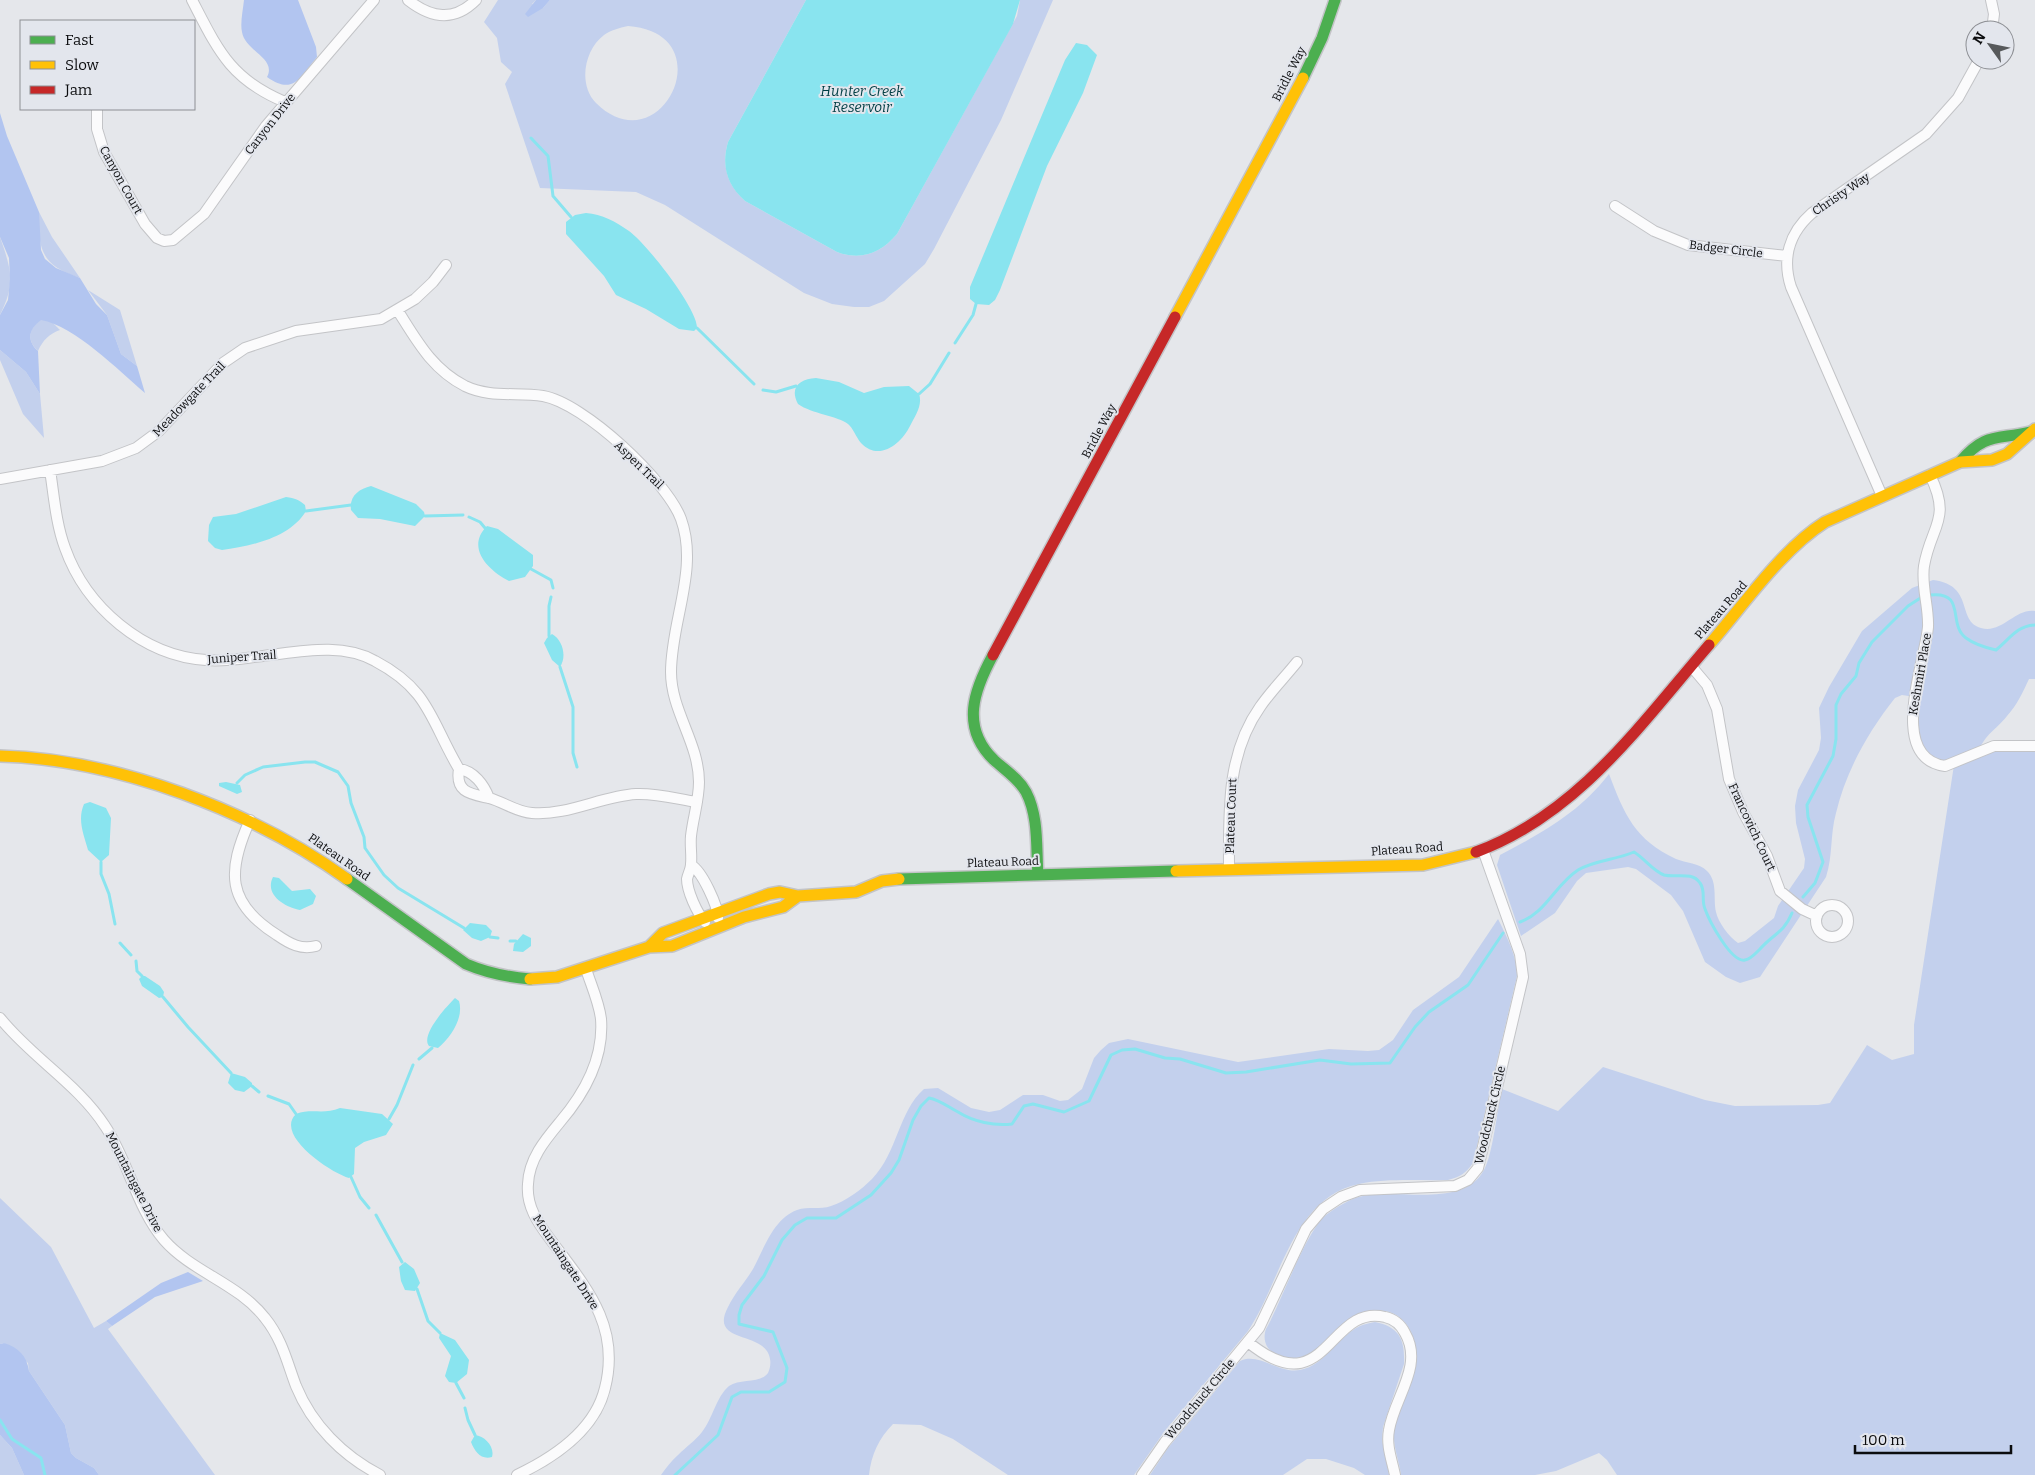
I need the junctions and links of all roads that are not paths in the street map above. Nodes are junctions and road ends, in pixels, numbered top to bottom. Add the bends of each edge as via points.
1 (192, 0) edge
2 (374, 0) edge
3 (408, 0) edge
4 (476, 0) edge
5 (1335, 0) edge
6 (1991, 0) edge
7 (1993, 20) edge
8 (1973, 70) edge
9 (285, 102) junction
10 (97, 110) edge
11 (1615, 206) dead end
12 (164, 242) joint
13 (1787, 256) junction
14 (446, 265) dead end
15 (398, 311) junction
16 (2034, 430) edge
17 (1960, 462) junction
18 (50, 470) junction
19 (1930, 476) junction
20 (0, 479) edge
21 (1882, 496) junction
22 (1297, 662) dead end
23 (1691, 666) junction
24 (2035, 746) edge
25 (0, 756) edge
26 (459, 769) junction
27 (489, 798) junction
28 (697, 802) junction
29 (250, 820) junction
30 (1484, 850) junction
31 (691, 865) junction
32 (1229, 870) junction
33 (1038, 875) junction
34 (798, 896) junction
35 (718, 912) junction
36 (1817, 916) dead end
37 (701, 918) junction
38 (715, 928) junction
39 (316, 946) dead end
40 (649, 947) junction
41 (586, 969) junction
42 (0, 1018) edge
43 (1248, 1342) junction
44 (380, 1475) edge
45 (517, 1475) edge
46 (1142, 1475) edge
47 (1395, 1475) edge

1 - 9 street via 221,54 235,71 261,91
2 - 9 street, Canyon Drive
3 - 4 street via 426,13 449,16 471,6
5 - 33 street, Bridle Way via 1305,75 978,684 972,709 976,734 988,755 1028,794
6 - 7 street
8 - 13 street, Christy Way via 1958,98 1926,134 1808,217 1792,237
9 - 12 street, Canyon Drive via 204,214 173,240
10 - 12 street, Canyon Court via 97,129 104,152 145,224
11 - 13 street, Badger Circle via 1654,231 1688,246
13 - 21 street, Christy Way via 1786,268 1791,287
14 - 15 street, Meadowgate Trail via 434,282
15 - 18 street, Meadowgate Trail via 371,322 296,331 255,343 223,363 168,423 136,448 102,461
15 - 28 street, Aspen Trail via 423,352 452,378 478,392 544,396 575,409 651,474 670,497 682,520 688,548 672,655 672,686 679,715 695,754 699,781
16 - 17 street, Plateau Road via 2007,454 1992,460
16 - 17 street, Plateau Road via 2013,436 1985,438 1972,447
17 - 19 street, Plateau Road
18 - 20 street, Meadowgate Trail
18 - 26 street, Juniper Trail via 60,532 70,561 89,592 115,621 152,645 195,659 220,660 318,650 345,651 372,659 397,674 425,701
19 - 21 street, Plateau Road
19 - 24 street, Keshmiri Place via 1940,501 1941,515 1924,567 1928,624 1912,720 1913,736 1930,761 1945,766 1994,746
21 - 23 street, Plateau Road via 1824,522 1812,531 1789,552
22 - 32 street, Plateau Court via 1260,707 1240,746 1231,790
23 - 30 street, Plateau Road via 1574,796 1540,822
23 - 36 street, Francovich Court via 1708,685 1717,708 1729,779 1767,856 1780,891 1802,909
25 - 29 street, Plateau Road via 48,758 93,765
26 - 27 street via 471,773
26 - 27 street, Juniper Trail via 459,781 466,791 479,798
27 - 28 street, Juniper Trail via 515,810 532,813 637,794
28 - 31 street, Aspen Trail via 690,838
29 - 39 street via 234,870 236,888 245,906 259,923 287,942 302,947
29 - 41 street, Plateau Road via 314,855 448,952 478,969 508,977 535,979
30 - 32 street, Plateau Road via 1423,864
30 - 43 street, Woodchuck Circle via 1520,954 1523,977 1478,1168 1468,1180 1455,1186 1365,1189 1349,1193 1328,1205 1306,1230 1266,1318
31 - 35 street via 700,874
31 - 37 street, Aspen Trail via 687,881
32 - 33 street, Plateau Road
33 - 34 street, Plateau Road via 904,878 882,880 856,892
34 - 35 street, Plateau Road via 774,893
34 - 38 street, Plateau Road via 783,907
35 - 37 street, Plateau Road
35 - 38 street
37 - 38 street
37 - 40 street, Plateau Road via 663,934
38 - 40 street, Plateau Road via 672,946
40 - 41 street, Plateau Road
41 - 45 street, Mountaingate Drive via 601,1020 596,1062 578,1099 536,1155 529,1172 528,1194 539,1223 602,1316 610,1347 609,1373 599,1405 587,1426 563,1447
42 - 44 street, Mountaingate Drive via 98,1116 112,1137 162,1239 264,1316 280,1340 296,1387 312,1417 343,1450
43 - 46 street, Woodchuck Circle via 1165,1442
43 - 47 street via 1279,1362 1300,1364 1318,1355 1364,1317 1386,1317 1401,1326 1412,1356 1389,1428 1388,1444

